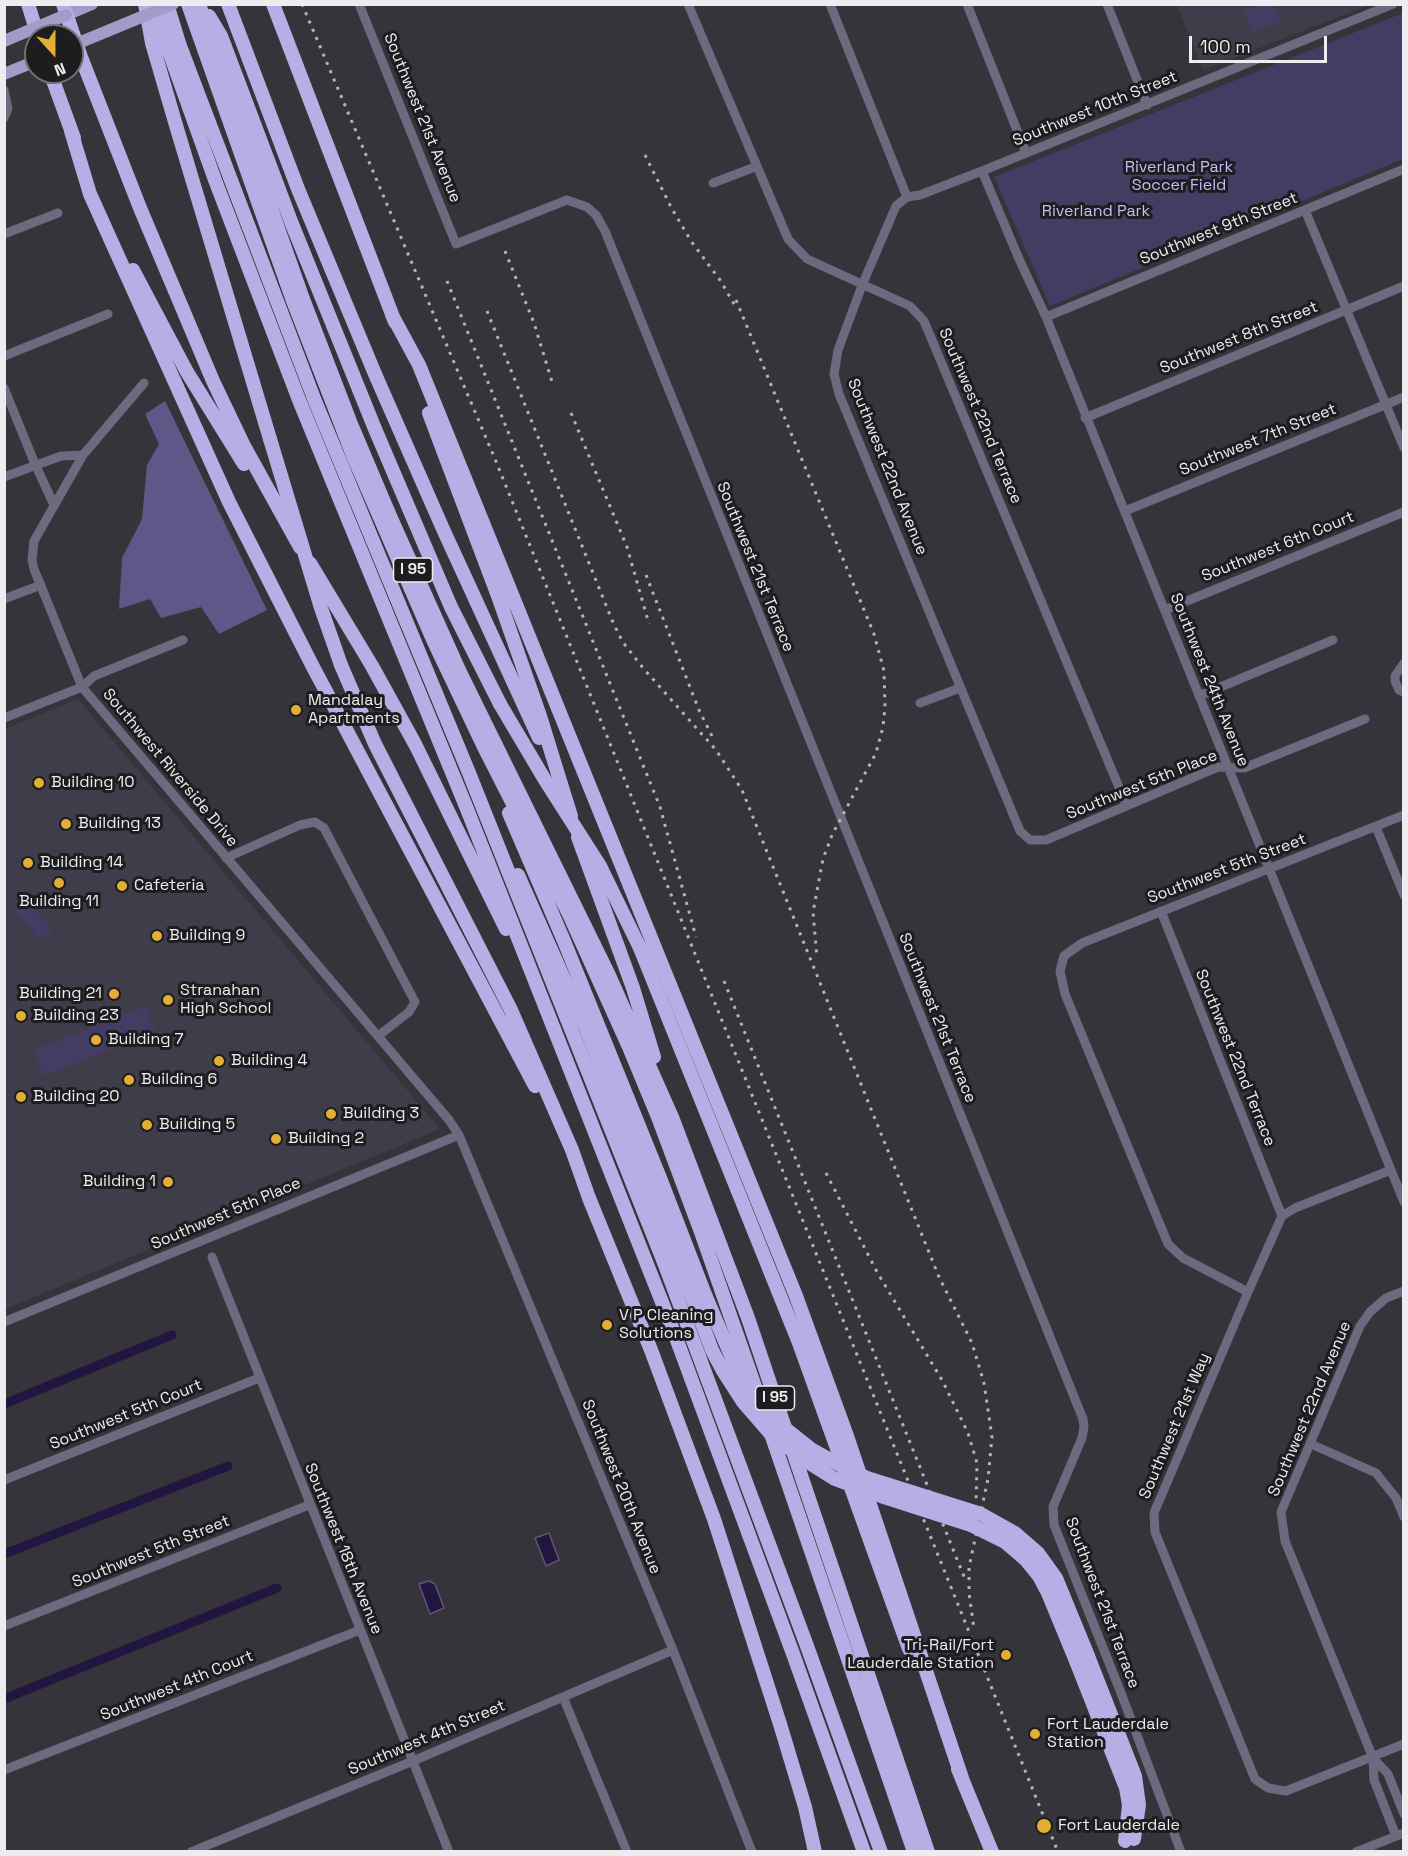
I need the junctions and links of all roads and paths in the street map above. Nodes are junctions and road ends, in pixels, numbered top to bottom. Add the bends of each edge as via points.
1 (28, 4) edge
2 (92, 4) edge
3 (145, 4) edge
4 (152, 4) edge
5 (167, 4) edge
6 (172, 4) edge
7 (188, 4) edge
8 (201, 4) edge
9 (228, 4) edge
10 (273, 4) edge
11 (359, 4) edge
12 (688, 4) edge
13 (830, 4) edge
14 (967, 4) edge
15 (1107, 4) edge
16 (1393, 4) edge
17 (64, 10) edge
18 (34, 24) edge
19 (4, 40) edge
20 (84, 41) edge
21 (24, 66) edge
22 (84, 68) edge
23 (4, 74) edge
24 (54, 84) edge
25 (4, 90) edge
26 (1147, 105) junction
27 (4, 118) edge
28 (71, 131) junction
29 (1026, 153) junction
30 (755, 167) junction
31 (1404, 169) edge
32 (982, 171) junction
33 (713, 183) dead end
34 (907, 197) junction
35 (582, 204) joint
36 (1305, 210) junction
37 (58, 213) dead end
38 (4, 234) edge
39 (863, 284) junction
40 (1404, 286) edge
41 (1347, 309) junction
42 (108, 314) dead end
43 (392, 315) junction
44 (1046, 317) junction
45 (4, 356) edge
46 (144, 382) dead end
47 (4, 388) edge
48 (1404, 397) edge
49 (1385, 404) junction
50 (1085, 417) junction
51 (1404, 448) edge
52 (83, 455) junction
53 (35, 465) junction
54 (4, 477) edge
55 (54, 505) junction
56 (1125, 511) junction
57 (1404, 512) edge
58 (288, 527) junction
59 (41, 585) junction
60 (4, 599) edge
61 (1165, 610) junction
62 (183, 640) dead end
63 (1334, 640) dead end
64 (1404, 663) edge
65 (449, 673) junction
66 (82, 687) junction
67 (960, 688) junction
68 (1404, 692) edge
69 (1199, 696) junction
70 (920, 703) dead end
71 (4, 718) edge
72 (1365, 719) dead end
73 (1228, 766) junction
74 (469, 773) junction
75 (561, 787) junction
76 (1126, 804) junction
77 (1404, 815) edge
78 (1376, 827) junction
79 (1029, 840) joint
80 (226, 858) junction
81 (1269, 869) junction
82 (1404, 895) edge
83 (1161, 911) junction
84 (543, 1004) junction
85 (378, 1036) junction
86 (672, 1117) junction
87 (459, 1135) junction
88 (1391, 1170) junction
89 (589, 1198) junction
90 (1404, 1202) edge
91 (1282, 1216) junction
92 (212, 1257) dead end
93 (1404, 1291) edge
94 (1248, 1292) junction
95 (700, 1300) junction
96 (4, 1322) edge
97 (259, 1378) junction
98 (1311, 1444) junction
99 (4, 1480) edge
100 (309, 1505) junction
101 (1404, 1517) edge
102 (4, 1626) edge
103 (360, 1630) junction
104 (673, 1650) junction
105 (563, 1698) junction
106 (1404, 1744) edge
107 (1373, 1758) junction
108 (412, 1761) junction
109 (4, 1770) edge
110 (962, 1778) junction
111 (1404, 1814) edge
112 (1400, 1834) edge
113 (1129, 1846) edge
114 (191, 1851) edge
115 (449, 1851) edge
116 (627, 1851) edge
117 (752, 1851) edge
118 (815, 1851) edge
119 (864, 1851) edge
120 (881, 1851) edge
121 (914, 1851) edge
122 (928, 1851) edge
123 (992, 1851) edge
124 (1181, 1851) edge
125 (1356, 1851) edge

1 - 18 highway
2 - 17 main road
3 - 89 highway, bridge via 171,110 341,665 384,763 511,1010
4 - 84 highway, I 95 via 299,400
5 - 74 highway via 315,401
6 - 20 main road, bridge
7 - 65 highway via 321,375
8 - 86 highway, I 95 via 315,331 394,526 454,659 608,973
8 - 110 highway, bridge via 221,36 300,243 452,607 500,704 600,866 640,948 788,1315 894,1611
9 - 75 highway via 302,199 371,364
10 - 43 highway
11 - 35 street, Southwest 21st Avenue via 456,244 558,202 572,200
12 - 30 street
13 - 34 street
14 - 29 street
15 - 26 street
16 - 26 street, Southwest 10th Street
17 - 19 main road, bridge
21 - 23 main road
22 - 58 highway via 220,396
24 - 28 highway
25 - 27 street via 8,109
26 - 29 street, Southwest 10th Street
28 - 58 highway via 111,223 171,342 222,429
28 - 89 highway via 90,194 229,502 529,1074
29 - 32 street, Southwest 10th Street
30 - 33 street
30 - 39 street via 788,239 807,259
31 - 36 street, Southwest 9th Street
32 - 34 street, Southwest 10th Street
32 - 44 street, Southwest 24th Avenue
34 - 39 street via 896,207
35 - 124 street, Southwest 21st Terrace via 596,215 605,231 1083,1419 1082,1438 1053,1507 1054,1525
36 - 41 street
36 - 44 street, Southwest 9th Street
37 - 38 street
39 - 67 street, Southwest 22nd Avenue via 838,350 834,374
39 - 76 street, Southwest 22nd Terrace via 910,306 924,321
40 - 41 street, Southwest 8th Street
41 - 49 street
41 - 50 street, Southwest 8th Street
42 - 45 street
43 - 75 highway via 498,596
43 - 110 highway via 424,375 796,1296
44 - 50 street, Southwest 24th Avenue
46 - 52 street, Southwest Riverside Drive
47 - 53 street
48 - 49 street, Southwest 7th Street
49 - 51 street
49 - 56 street, Southwest 7th Street
50 - 56 street, Southwest 24th Avenue
52 - 53 street via 61,456
52 - 55 street, Southwest Riverside Drive
53 - 54 street
53 - 55 street
55 - 59 street, Southwest Riverside Drive via 34,541 32,560
56 - 61 street, Southwest 24th Avenue
57 - 61 street, Southwest 6th Court
58 - 84 highway via 415,744
59 - 60 street
59 - 66 street, Southwest Riverside Drive
61 - 69 street, Southwest 24th Avenue
62 - 66 street via 94,676
63 - 69 street
64 - 68 street via 1395,681
65 - 95 highway via 461,710 557,924 660,1178
65 - 121 highway via 569,914 658,1117 726,1302
66 - 71 street
66 - 80 street, Southwest Riverside Drive
67 - 70 street
67 - 79 street, Southwest 22nd Avenue via 1020,831
69 - 73 street, Southwest 24th Avenue
72 - 73 street, Southwest 5th Place via 1244,768
73 - 76 street, Southwest 5th Place
73 - 81 street, Southwest 24th Avenue
74 - 95 highway via 581,1017
74 - 120 highway via 685,1318
75 - 86 highway via 633,988
76 - 79 street, Southwest 5th Place via 1046,840
77 - 78 street, Southwest 5th Street
78 - 81 street, Southwest 5th Street
78 - 82 street
80 - 85 street, Southwest Riverside Drive
80 - 85 street via 300,825 315,822 324,828 415,1002 410,1012
81 - 83 street, Southwest 5th Street
81 - 88 street, Southwest 24th Avenue
83 - 91 street, Southwest 22nd Terrace
83 - 94 street, Southwest 5th Street via 1082,943 1064,956 1060,971 1065,994 1168,1244 1183,1258
84 - 119 highway, I 95 via 675,1335
85 - 87 street, Southwest Riverside Drive
86 - 122 highway, I 95 via 748,1318
87 - 96 street, Southwest 5th Place
87 - 104 street, Southwest 20th Avenue
88 - 90 street, Southwest 24th Avenue
88 - 91 street
89 - 118 highway via 714,1519 780,1724
91 - 94 street, Southwest 21st Way
92 - 97 street, Southwest 18th Avenue
93 - 98 street, Southwest 22nd Avenue via 1386,1298 1360,1326
94 - 107 street, Southwest 21st Way via 1154,1513 1155,1532 1255,1779 1268,1788 1286,1791
95 - 113 highway, bridge via 712,1350 723,1371 769,1432 803,1460 835,1479 971,1525 1005,1542 1033,1567 1082,1659 1126,1788
97 - 99 street, Southwest 5th Court
97 - 100 street, Southwest 18th Avenue
98 - 101 street via 1376,1473 1396,1498
98 - 107 street, Southwest 22nd Avenue via 1281,1512 1285,1541
100 - 102 street, Southwest 5th Street
100 - 103 street, Southwest 18th Avenue
103 - 108 street, Southwest 18th Avenue
103 - 109 street, Southwest 4th Court
104 - 105 street, Southwest 4th Street
104 - 117 street, Southwest 20th Avenue
105 - 108 street, Southwest 4th Street
105 - 116 street
106 - 107 street
107 - 111 street, Southwest 22nd Avenue via 1388,1774
107 - 112 street, Southwest 22nd Avenue via 1374,1780
108 - 114 street, Southwest 4th Street
108 - 115 street, Southwest 18th Avenue
110 - 123 highway
112 - 125 street

